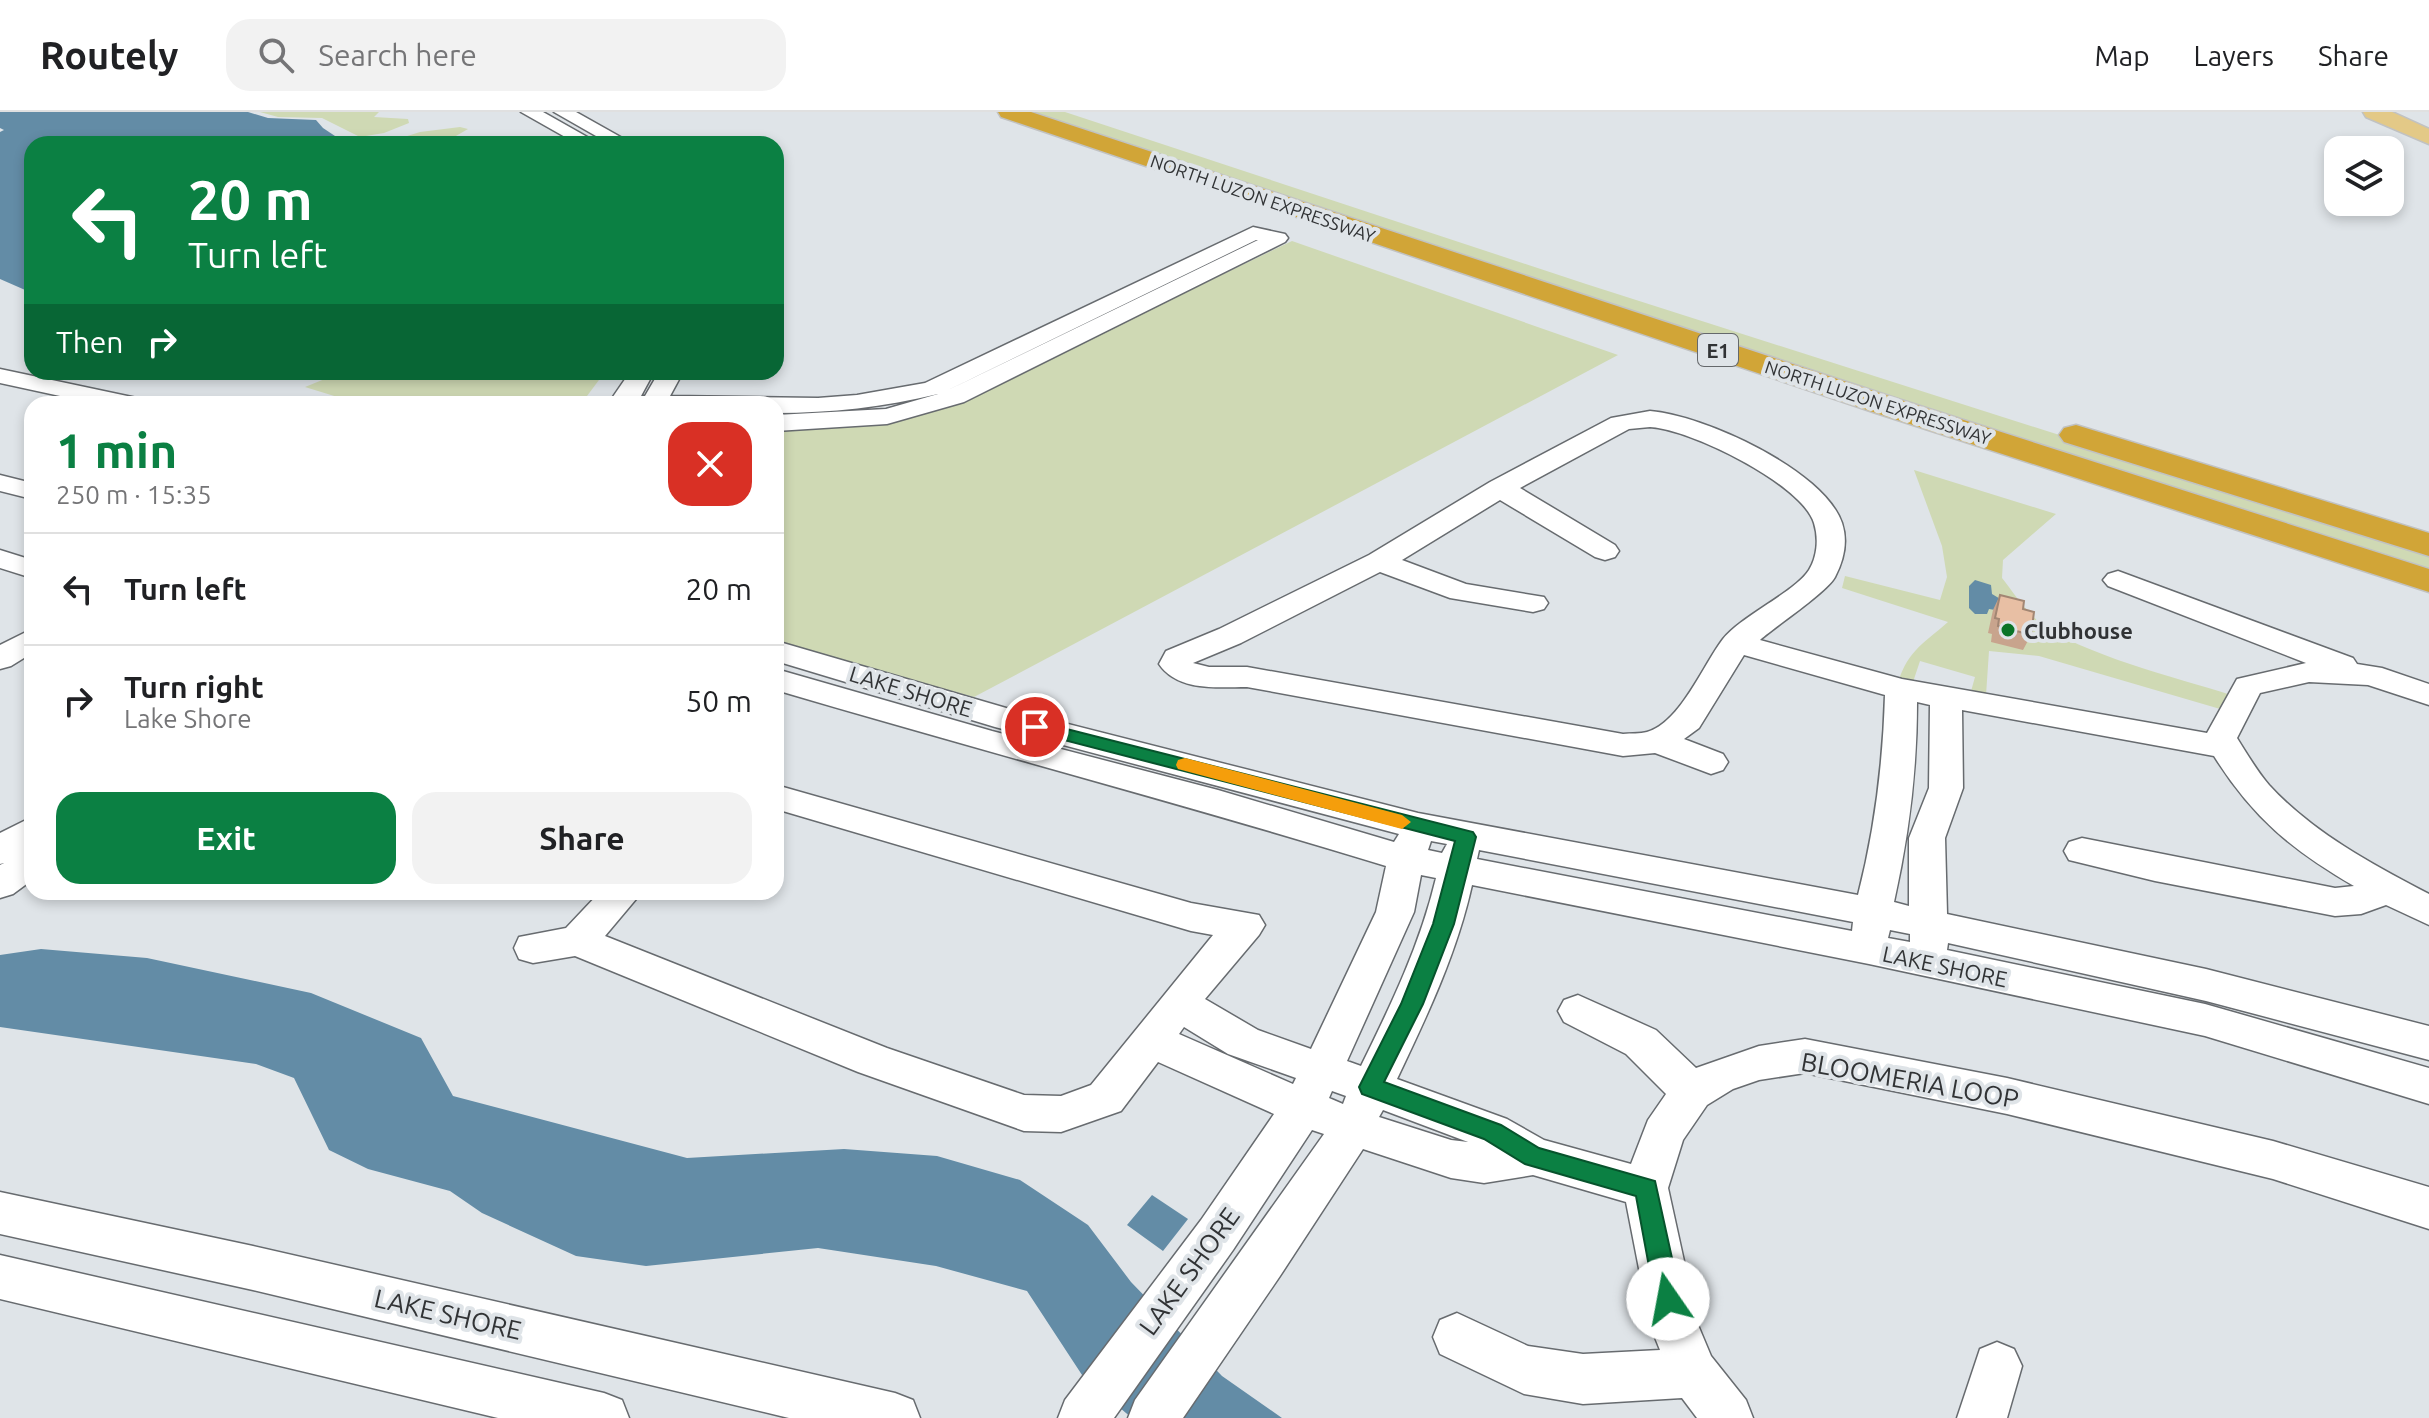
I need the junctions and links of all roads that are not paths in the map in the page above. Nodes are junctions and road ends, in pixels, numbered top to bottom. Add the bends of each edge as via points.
1 (530, 112) edge
2 (563, 112) edge
3 (1009, 112) edge
4 (1076, 112) edge
5 (2374, 112) edge
6 (576, 136) edge
7 (609, 136) edge
8 (2429, 137) edge
9 (1872, 371) dead end
10 (0, 376) edge
11 (944, 392) junction
12 (644, 393) edge
13 (94, 396) edge
14 (692, 396) edge
15 (784, 402) edge
16 (784, 422) edge
17 (2052, 428) dead end
18 (0, 462) edge
19 (24, 468) edge
20 (0, 483) edge
21 (1500, 488) junction
22 (24, 489) edge
23 (2429, 545) edge
24 (1605, 551) dead end
25 (0, 559) edge
26 (1379, 561) junction
27 (24, 566) edge
28 (2118, 580) dead end
29 (2429, 581) edge
30 (1533, 603) dead end
31 (1230, 636) junction
32 (1736, 643) junction
33 (24, 644) edge
34 (784, 653) edge
35 (0, 659) edge
36 (2371, 675) junction
37 (1247, 677) junction
38 (784, 681) edge
39 (1901, 689) junction
40 (2429, 695) edge
41 (1946, 697) junction
42 (1658, 742) junction
43 (2225, 747) junction
44 (1711, 762) dead end
45 (784, 799) edge
46 (1891, 828) junction
47 (24, 835) edge
48 (1927, 838) junction
49 (1412, 842) junction
50 (0, 851) edge
51 (2082, 851) dead end
52 (1461, 853) junction
53 (24, 868) edge
54 (0, 884) edge
55 (2386, 889) junction
56 (615, 900) edge
57 (2429, 911) edge
58 (1927, 926) junction
59 (1871, 931) junction
60 (577, 941) junction
61 (533, 948) dead end
62 (1931, 964) junction
63 (1179, 1004) junction
64 (1578, 1011) dead end
65 (1153, 1040) junction
66 (2429, 1043) edge
67 (2429, 1086) edge
68 (1370, 1087) junction
69 (1313, 1089) junction
70 (1692, 1092) junction
71 (1353, 1127) junction
72 (1533, 1156) junction
73 (1646, 1188) junction
74 (2429, 1208) edge
75 (0, 1213) edge
76 (0, 1277) edge
77 (1457, 1337) dead end
78 (1997, 1366) dead end
79 (1694, 1373) junction
80 (604, 1418) edge
81 (895, 1418) edge
82 (1083, 1418) edge
83 (1153, 1418) edge
84 (1728, 1418) edge
85 (1982, 1418) edge

1 - 6 street
2 - 7 street
3 - 29 highway, NORTH LUZON EXPRESSWAY / E1 via 1692,342
4 - 9 highway, NORTH LUZON EXPRESSWAY / E1
5 - 8 main road
10 - 13 street
11 - 11 street via 1278,238 1253,233
11 - 15 street via 835,405
11 - 16 street via 887,416
12 - 14 street
17 - 23 highway
18 - 19 street
20 - 22 street
21 - 24 street
21 - 26 street
21 - 32 street via 1620,423 1641,418 1681,424 1796,484 1826,514 1833,534 1830,561 1821,576
25 - 27 street
26 - 30 street via 1460,592
26 - 31 street
28 - 36 street
31 - 37 street
31 - 37 street via 1187,652 1175,664 1193,675
32 - 39 street
32 - 42 street via 1687,720
33 - 35 street
34 - 49 street, LAKE SHORE
36 - 40 street
36 - 43 street via 2309,672 2248,686 2223,730 2220,739
37 - 42 street via 1623,745
38 - 49 street, LAKE SHORE via 1218,802
39 - 41 street
39 - 46 street via 1900,760
41 - 43 street
41 - 48 street via 1946,788
42 - 44 street
43 - 55 street via 2256,793 2332,855
45 - 63 street via 1191,917 1246,925
46 - 48 street
46 - 59 street
47 - 50 street
48 - 58 street
49 - 52 street, LAKE SHORE
49 - 69 street, LAKE SHORE via 1395,912
51 - 55 street via 2335,902 2361,900
52 - 59 street, LAKE SHORE
52 - 68 street via 1444,924
53 - 54 street
55 - 57 street
56 - 60 street
58 - 59 street, LAKE SHORE
58 - 62 street
58 - 66 street, LAKE SHORE via 2206,985
59 - 62 street, LAKE SHORE
60 - 61 street
60 - 65 street via 873,1060 1024,1113 1061,1114 1106,1098
62 - 67 street, LAKE SHORE via 2205,1020
63 - 65 street
63 - 69 street
64 - 70 street via 1641,1042
65 - 69 street via 1218,1072
68 - 69 street
68 - 71 street
68 - 72 street via 1492,1132
69 - 71 street
69 - 82 street, LAKE SHORE via 1217,1235
70 - 73 street, BLOOMERIA LOOP via 1663,1133
70 - 74 street, BLOOMERIA LOOP via 1759,1063 1805,1056 2007,1096 2259,1156
71 - 72 street via 1451,1159 1484,1163
71 - 83 street
72 - 73 street
73 - 79 street, BLOOMERIA LOOP via 1674,1325
75 - 81 street, LAKE SHORE
76 - 80 street
77 - 79 street via 1524,1370 1583,1379
78 - 85 street
79 - 84 street, BLOOMERIA LOOP

